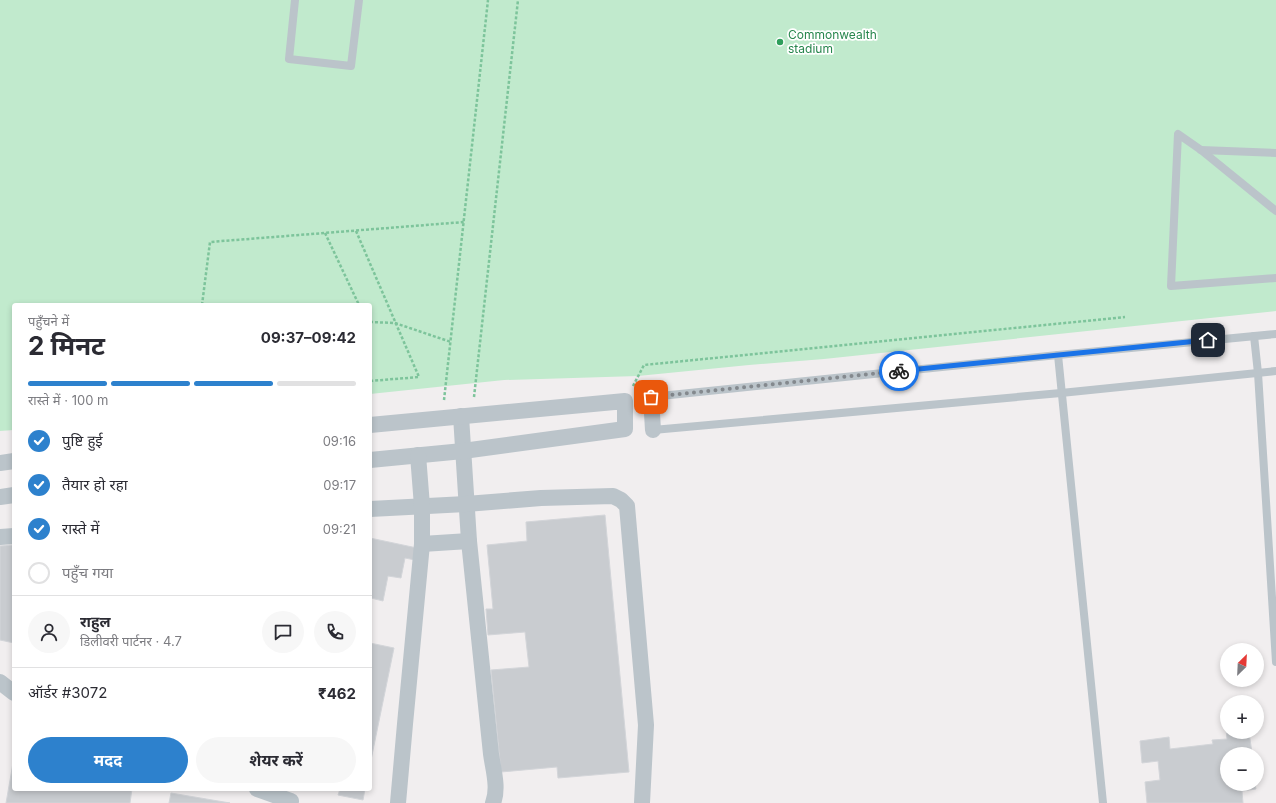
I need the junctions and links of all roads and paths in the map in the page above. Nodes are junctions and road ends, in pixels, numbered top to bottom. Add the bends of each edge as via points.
1 (295, 0) edge
2 (359, 0) edge
3 (488, 0) edge
4 (518, 0) edge
5 (1201, 150) junction
6 (1276, 153) edge
7 (1276, 211) edge
8 (464, 222) junction
9 (356, 231) junction
10 (325, 233) junction
11 (1276, 278) edge
12 (202, 303) edge
13 (358, 303) edge
14 (1125, 317) dead end
15 (372, 322) edge
16 (395, 322) junction
17 (1276, 334) edge
18 (1254, 336) junction
19 (451, 342) junction
20 (1058, 355) junction
21 (1276, 371) edge
22 (1258, 373) junction
23 (372, 382) edge
24 (1061, 393) junction
25 (651, 397) joint
26 (626, 401) junction
27 (467, 416) junction
28 (442, 418) junction
29 (372, 426) edge
30 (653, 430) joint
31 (463, 451) junction
32 (418, 455) junction
33 (372, 460) edge
34 (12, 462) edge
35 (0, 463) edge
36 (12, 495) edge
37 (0, 497) edge
38 (466, 504) junction
39 (422, 506) junction
40 (372, 509) edge
41 (12, 536) edge
42 (0, 538) edge
43 (469, 541) junction
44 (422, 544) junction
45 (1276, 662) edge
46 (0, 682) edge
47 (12, 691) edge
48 (263, 791) edge
49 (291, 801) dead end
50 (398, 803) edge
51 (493, 803) edge
52 (642, 803) edge
53 (1103, 803) edge

1 - 2 lane via 289,59 351,66
3 - 8 path
4 - 27 path
5 - 6 lane
5 - 7 lane
5 - 11 lane via 1178,134 1171,286
8 - 9 path
8 - 19 path
9 - 10 path
9 - 16 path
10 - 12 path via 210,242
10 - 13 path
14 - 26 path via 644,365
15 - 16 path
16 - 19 path
16 - 23 path via 419,377
17 - 18 lane
18 - 20 lane
18 - 22 lane
19 - 28 path
20 - 24 lane
20 - 25 lane
21 - 22 lane
22 - 24 lane
22 - 45 lane
24 - 30 lane
24 - 53 lane
25 - 30 street
26 - 27 street
26 - 31 street via 625,429
27 - 28 street
27 - 31 street
28 - 29 street
31 - 32 street
31 - 38 street
32 - 33 street
32 - 39 street
34 - 35 street
36 - 37 street
38 - 39 street
38 - 43 street
38 - 52 street via 613,496 627,506 646,725
39 - 40 street
39 - 44 street
41 - 42 street
43 - 44 street
43 - 51 street via 494,774
44 - 50 street
46 - 47 street
48 - 49 street

